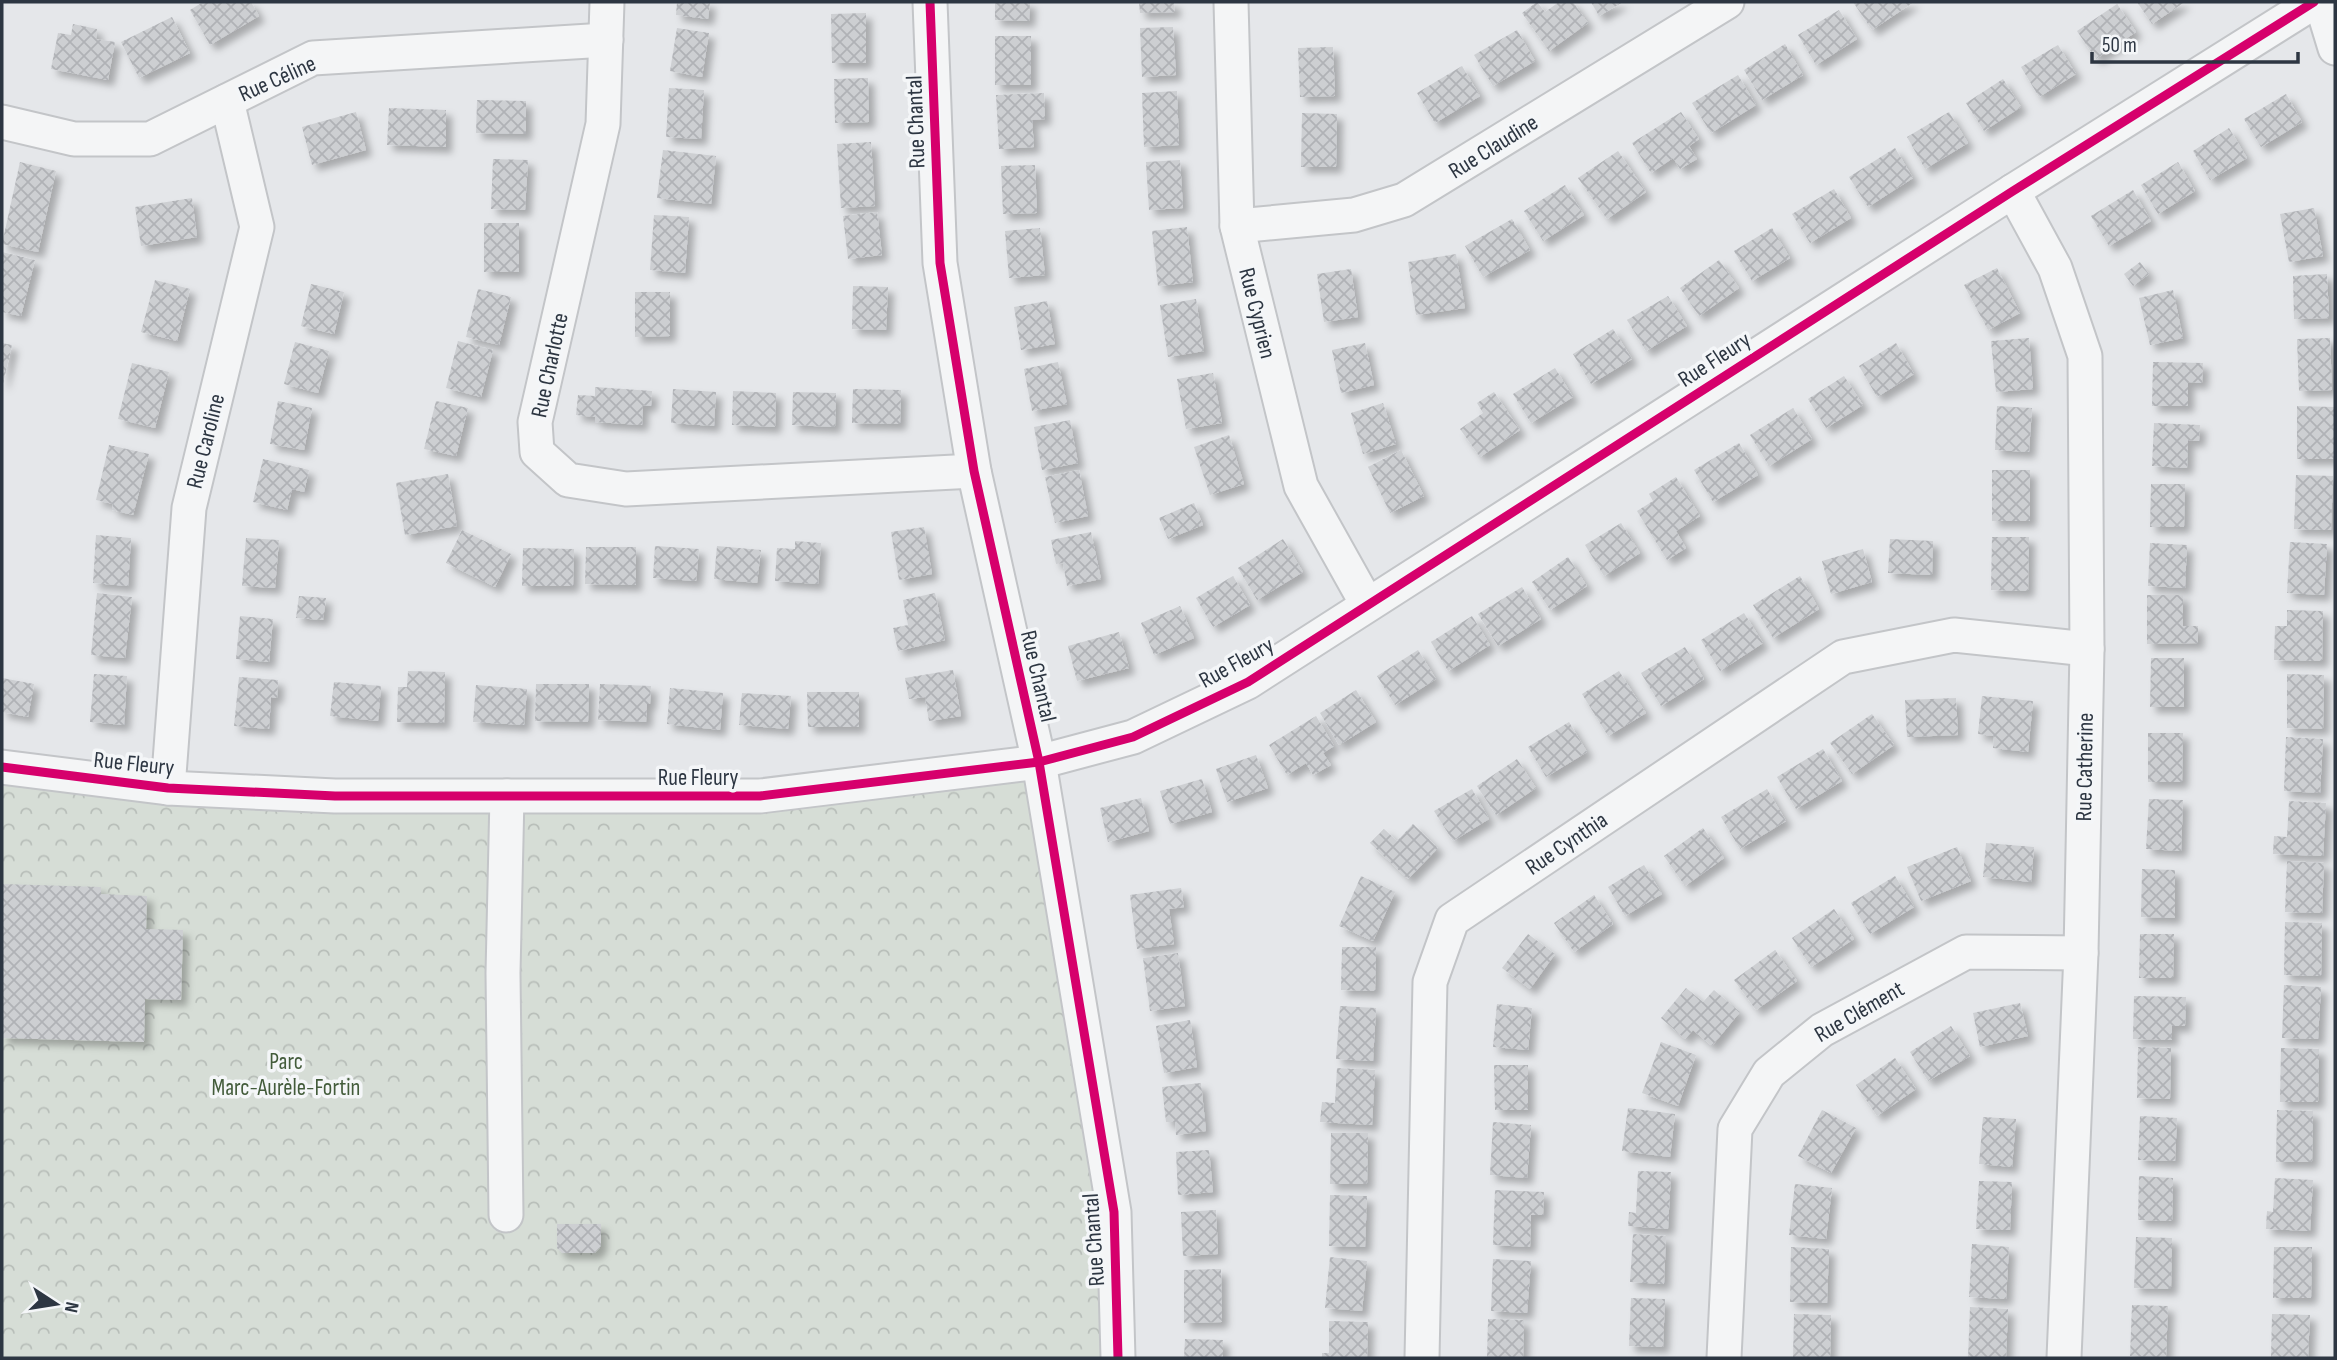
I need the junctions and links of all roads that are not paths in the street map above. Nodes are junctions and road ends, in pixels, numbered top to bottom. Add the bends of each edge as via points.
1 (607, 2) edge
2 (930, 2) edge
3 (1231, 2) edge
4 (1727, 2) edge
5 (2314, 2) edge
6 (2321, 2) edge
7 (606, 40) junction
8 (2335, 48) edge
9 (227, 102) junction
10 (2, 122) edge
11 (2013, 191) junction
12 (1237, 226) junction
13 (974, 471) junction
14 (1367, 604) junction
15 (2087, 649) junction
16 (1039, 762) junction
17 (2, 767) edge
18 (168, 788) junction
19 (507, 796) junction
20 (2081, 953) junction
21 (506, 1215) dead end
22 (1118, 1358) edge
23 (1422, 1358) edge
24 (1724, 1358) edge
25 (2064, 1358) edge

1 - 7 street, Rue Charlotte
2 - 13 street, Rue Chantal via 940,263
3 - 12 street, Rue Cyprien
4 - 12 street, Rue Claudine via 1404,200 1354,215
5 - 11 street, Rue Fleury
6 - 8 street
7 - 9 street, Rue Céline via 313,58
7 - 13 street, Rue Charlotte via 603,124 535,422 537,452 568,481 626,489
9 - 10 street, Rue Céline via 150,139 74,139
9 - 18 street, Rue Caroline via 257,227 189,508
11 - 14 street, Rue Fleury
11 - 15 street, Rue Catherine via 2055,268 2085,356
12 - 14 street, Rue Cyprien via 1301,486
13 - 16 street, Rue Chantal
14 - 16 street, Rue Fleury via 1248,682 1133,737
15 - 20 street, Rue Catherine
15 - 23 street, Rue Cynthia via 1954,635 1843,657 1452,920 1430,982
16 - 19 street, Rue Fleury via 760,796
16 - 22 street, Rue Chantal via 1114,1212
17 - 18 street, Rue Fleury
18 - 19 street, Rue Fleury via 335,796
19 - 21 street via 503,973
20 - 24 street, Rue Clément via 1966,952 1822,1030 1769,1073 1735,1129
20 - 25 street, Rue Catherine

